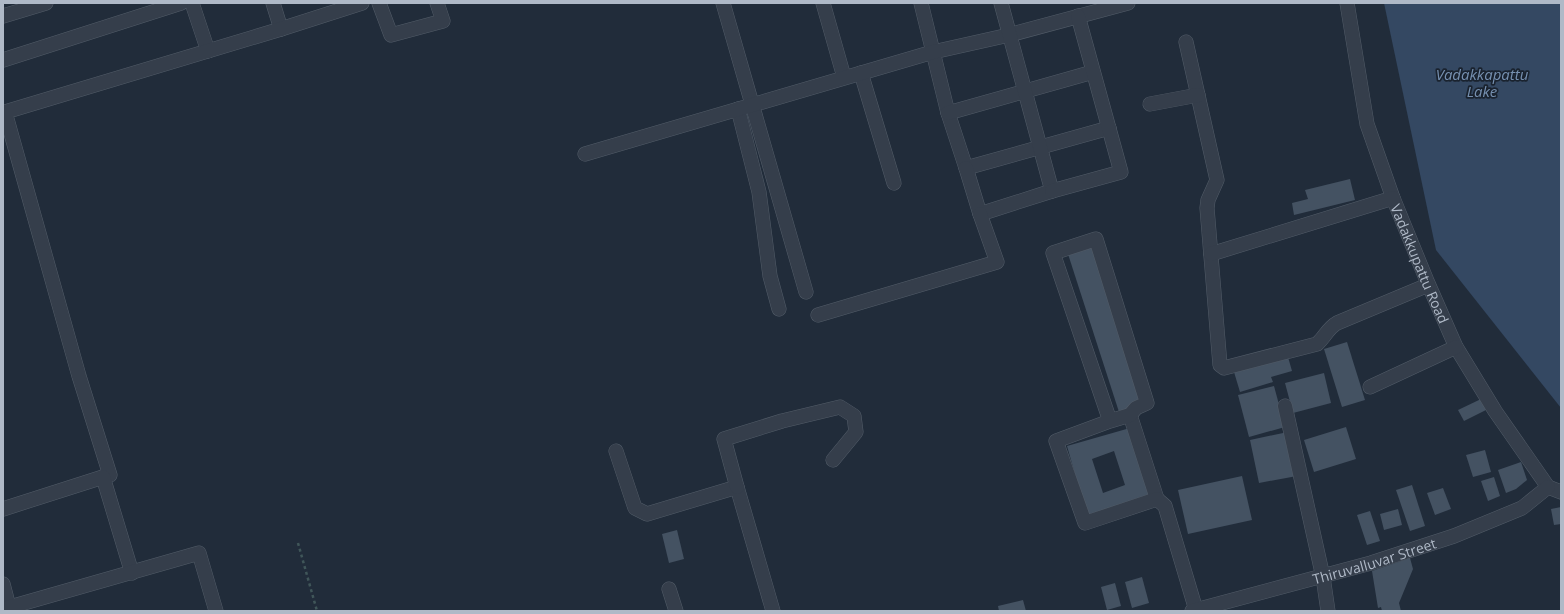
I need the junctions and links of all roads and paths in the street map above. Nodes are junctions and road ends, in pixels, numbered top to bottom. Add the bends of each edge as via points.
1 (46, 3) edge
2 (181, 3) edge
3 (192, 3) edge
4 (273, 3) edge
5 (362, 3) edge
6 (379, 3) edge
7 (437, 3) edge
8 (723, 3) edge
9 (823, 3) edge
10 (921, 3) edge
11 (1002, 3) edge
12 (1128, 3) edge
13 (1347, 3) edge
14 (331, 8) edge
15 (3, 16) edge
16 (1078, 16) junction
17 (282, 29) junction
18 (1009, 35) junction
19 (1186, 42) dead end
20 (208, 51) junction
21 (933, 52) junction
22 (3, 60) edge
23 (1094, 72) junction
24 (861, 73) junction
25 (844, 77) junction
26 (1025, 92) junction
27 (1198, 95) junction
28 (1150, 104) dead end
29 (745, 107) junction
30 (4, 109) edge
31 (948, 113) junction
32 (1109, 128) junction
33 (8, 147) edge
34 (1040, 148) junction
35 (585, 154) dead end
36 (966, 168) junction
37 (894, 183) dead end
38 (1052, 191) junction
39 (1393, 198) junction
40 (980, 214) junction
41 (1211, 254) junction
42 (1428, 285) junction
43 (806, 292) dead end
44 (779, 309) dead end
45 (818, 315) dead end
46 (1456, 347) junction
47 (1370, 387) dead end
48 (1284, 406) dead end
49 (1130, 414) junction
50 (1110, 421) junction
51 (616, 451) dead end
52 (833, 460) dead end
53 (103, 477) junction
54 (737, 487) junction
55 (1554, 489) edge
56 (1157, 499) junction
57 (3, 508) edge
58 (298, 543) dead end
59 (132, 573) junction
60 (1323, 577) junction
61 (3, 584) edge
62 (669, 590) dead end
63 (8, 609) edge
64 (1194, 610) edge
65 (216, 611) edge
66 (317, 611) edge
67 (676, 611) edge
68 (772, 611) edge
69 (1328, 611) edge

1 - 15 street
2 - 22 street
3 - 20 street
4 - 17 street
5 - 14 street
6 - 7 street via 391,35 443,22
8 - 29 street
9 - 25 street
10 - 21 street
11 - 18 street
12 - 16 street
13 - 39 street, Vadakkupattu Road via 1367,124
14 - 17 street
16 - 18 street
16 - 23 street
17 - 20 street
18 - 21 street
18 - 26 street
19 - 27 street
20 - 30 street
21 - 24 street
21 - 31 street
23 - 26 street
23 - 32 street
24 - 25 street
24 - 37 street
25 - 29 street
26 - 31 street
26 - 34 street
27 - 28 street
27 - 41 street via 1218,180 1207,208
29 - 35 street
29 - 43 street
29 - 44 street via 770,276
30 - 33 street
31 - 36 street
32 - 34 street
32 - 38 street via 1121,172
33 - 53 street via 110,475
34 - 36 street
34 - 38 street
36 - 40 street
38 - 40 street
39 - 41 street
39 - 42 street, Vadakkupattu Road
40 - 45 street via 997,262
41 - 42 street via 1220,365 1224,368 1317,344 1330,327 1337,323
42 - 46 street, Vadakkupattu Road
46 - 47 street
46 - 55 street, Vadakkupattu Road via 1495,411
48 - 60 street
49 - 50 street
49 - 50 street via 1147,403 1096,239 1053,253
49 - 56 street
50 - 56 street via 1056,441 1085,523
51 - 54 street via 635,508 647,514
52 - 54 street via 856,432 854,416 840,407 724,439
53 - 57 street
53 - 59 street
54 - 68 street
55 - 60 street, Thiruvalluvar Street via 1522,508 1454,536
56 - 64 street via 1166,506
58 - 66 path
59 - 63 street
59 - 65 street via 199,553
60 - 64 street, Thiruvalluvar Street
60 - 69 street
61 - 63 street
62 - 67 street

